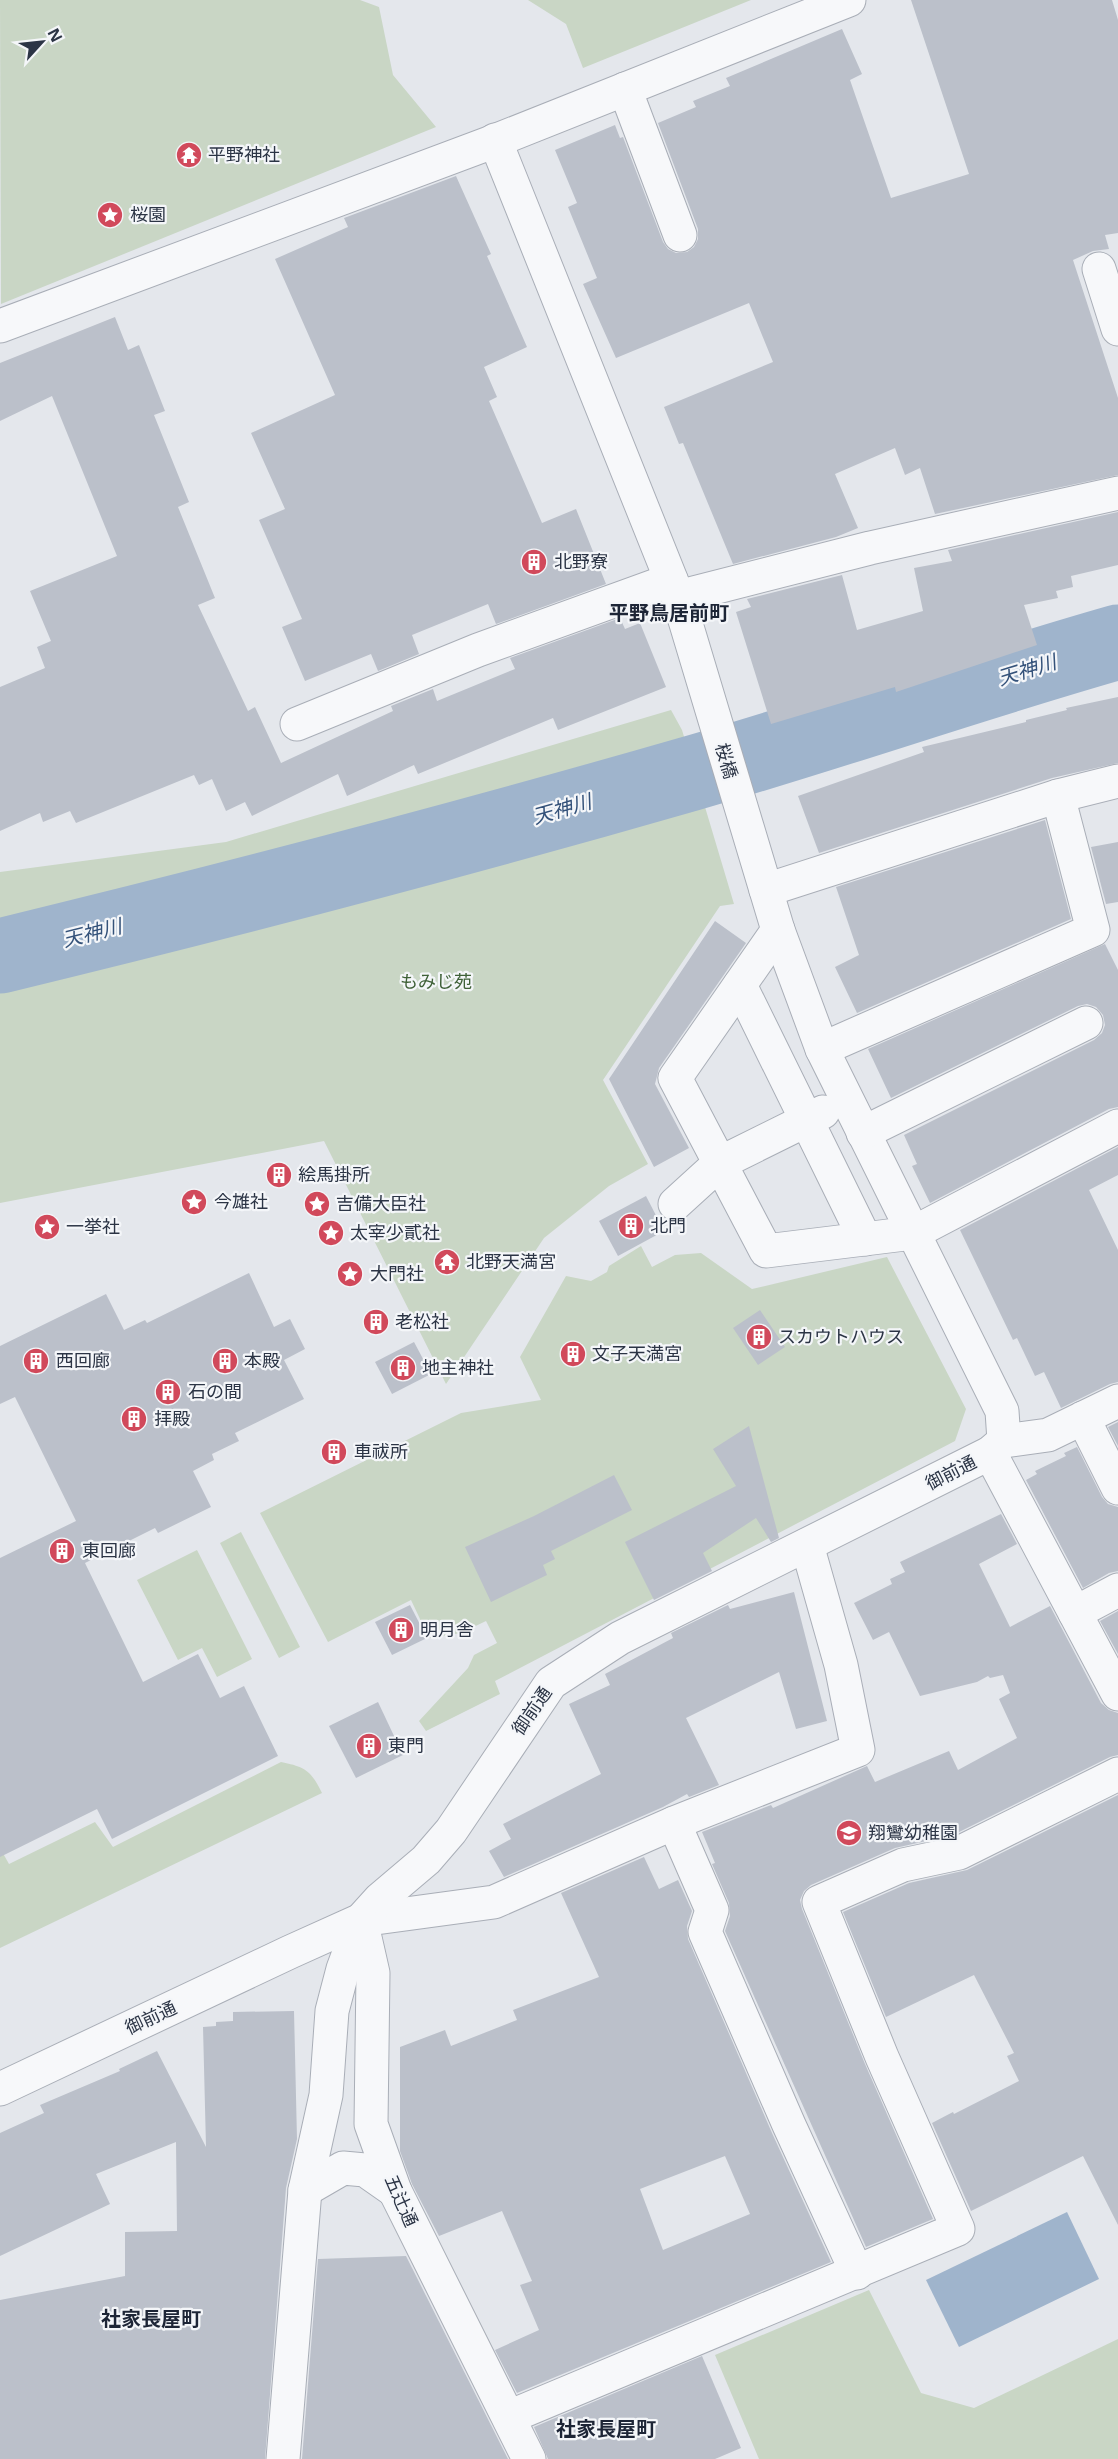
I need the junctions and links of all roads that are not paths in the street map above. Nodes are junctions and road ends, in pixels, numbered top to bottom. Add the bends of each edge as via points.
1 (849, 0) edge
2 (803, 8) edge
3 (625, 89) junction
4 (495, 140) junction
5 (680, 235) dead end
6 (1099, 269) dead end
7 (0, 326) edge
8 (1118, 329) edge
9 (1118, 493) edge
10 (675, 589) junction
11 (297, 724) dead end
12 (1118, 781) edge
13 (1058, 796) junction
14 (766, 890) junction
15 (778, 930) junction
16 (740, 986) junction
17 (1086, 1023) dead end
18 (822, 1049) junction
19 (847, 1100) junction
20 (805, 1121) junction
21 (1118, 1126) edge
22 (862, 1133) junction
23 (720, 1163) junction
24 (675, 1204) dead end
25 (913, 1233) junction
26 (865, 1239) junction
27 (1118, 1401) edge
28 (1083, 1418) junction
29 (997, 1447) junction
30 (1118, 1488) edge
31 (807, 1545) junction
32 (1118, 1590) edge
33 (1075, 1613) junction
34 (1118, 1694) edge
35 (1118, 1774) edge
36 (674, 1823) junction
37 (361, 1920) junction
38 (0, 2089) edge
39 (305, 2190) junction
40 (394, 2191) junction
41 (857, 2273) junction
42 (509, 2417) junction
43 (283, 2459) edge
44 (529, 2459) edge

1 - 2 street
2 - 3 street
3 - 4 street
3 - 5 street
4 - 7 street
4 - 10 street, 桜橋
6 - 8 street
9 - 10 street
10 - 11 street via 478,650
10 - 14 street, 桜橋
12 - 13 street
13 - 14 street
13 - 18 street via 1093,930
14 - 15 street, 桜橋
15 - 16 street
15 - 18 street, 桜橋
16 - 20 street
16 - 23 street via 675,1078
17 - 22 street
18 - 19 street, 桜橋
19 - 20 street
19 - 22 street, 桜橋
20 - 23 street
20 - 26 street
21 - 25 street
22 - 25 street, 桜橋
23 - 24 street
23 - 26 street via 766,1251
25 - 26 street
25 - 29 street, 桜橋 via 1002,1411
27 - 28 street, 御前通
28 - 29 street, 御前通 via 1048,1435
28 - 30 street
29 - 31 street, 御前通
29 - 33 street
31 - 36 street via 841,1665 858,1750
31 - 37 street, 御前通 via 620,1638 551,1683 451,1831 426,1860
32 - 33 street
33 - 34 street
35 - 41 street via 959,1853 903,1865 819,1902 958,2229
36 - 37 street via 494,1902
36 - 41 street via 712,1910 705,1932
37 - 38 street, 御前通
37 - 39 street via 332,2011 326,2095
37 - 40 street, 五辻通 via 372,1973 371,2124
39 - 40 street via 343,2168 365,2170
39 - 43 street
40 - 42 street, 五辻通
41 - 42 street
42 - 44 street, 五辻通

